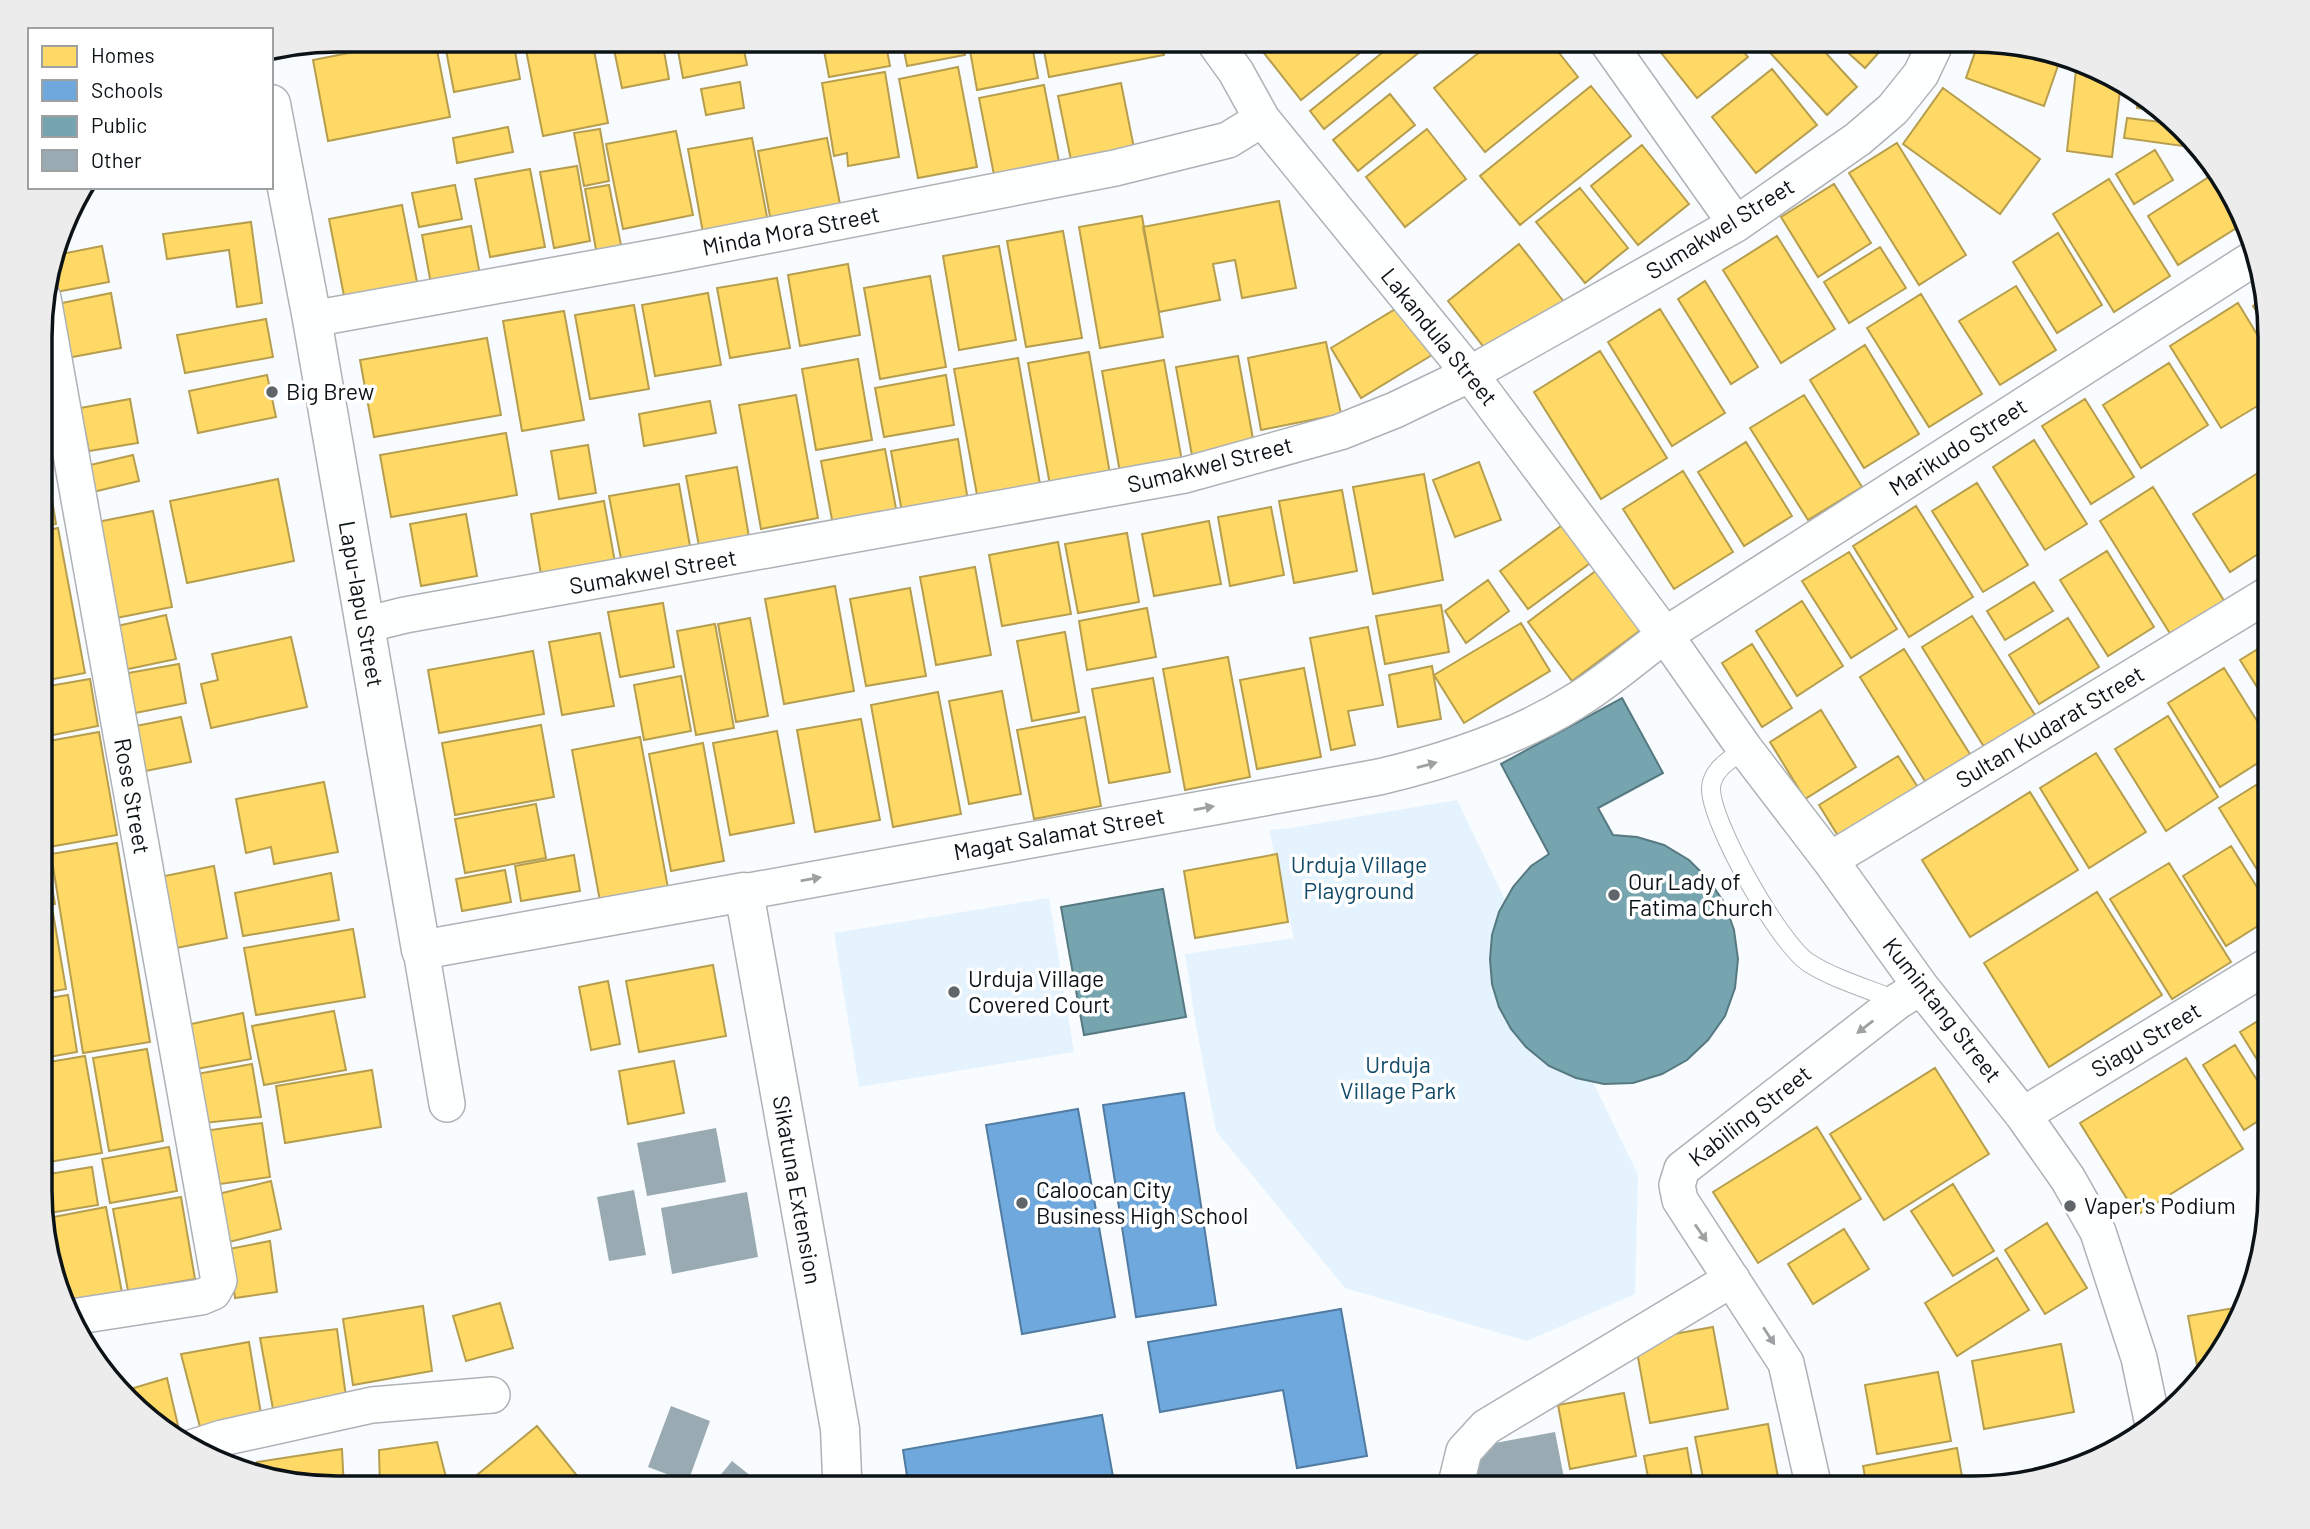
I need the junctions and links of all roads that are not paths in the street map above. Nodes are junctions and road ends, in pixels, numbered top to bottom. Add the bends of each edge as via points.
1 (1222, 52) edge
2 (1614, 52) edge
3 (1931, 52) edge
4 (273, 114) edge
5 (1262, 119) junction
6 (1736, 224) junction
7 (2248, 263) edge
8 (312, 319) junction
9 (52, 348) edge
10 (1470, 374) junction
11 (2258, 601) edge
12 (365, 625) junction
13 (1665, 635) junction
14 (1745, 749) junction
15 (1830, 860) junction
16 (744, 892) junction
17 (421, 950) junction
18 (2258, 972) edge
19 (1909, 994) junction
20 (447, 1104) dead end
21 (2024, 1115) junction
22 (1732, 1279) junction
23 (81, 1316) edge
24 (492, 1395) dead end
25 (2151, 1414) edge
26 (216, 1449) edge
27 (842, 1476) edge
28 (1458, 1476) edge
29 (1811, 1476) edge

1 - 5 street, Lakandula Street
2 - 6 street
3 - 6 street, Sumakwel Street via 1921,74 1893,109 1858,139
4 - 8 street, Lapu-lapu Street
5 - 8 street, Minda Mora Street via 1228,140 1115,168
5 - 10 street, Lakandula Street
6 - 10 street, Sumakwel Street
7 - 13 street, Marikudo Street
8 - 12 street, Lapu-lapu Street
9 - 23 street, Rose Street via 219,1281 213,1292 201,1297
10 - 12 street, Sumakwel Street via 1340,432 1185,475
10 - 13 street, Lakandula Street
11 - 15 street, Sultan Kudarat Street
12 - 17 street, Lapu-lapu Street
13 - 14 street, Kumintang Street
16 -> 13 street, Magat Salamat Street via 1433,764 1535,724
14 - 15 street, Kumintang Street
14 - 19 lane via 1716,772 1711,787 1717,819 1765,907 1809,962
15 - 19 street, Kumintang Street
16 - 17 street, Magat Salamat Street
16 - 27 street, Sikatuna Extension via 840,1429
17 - 20 street, Lapu-lapu Street
18 - 21 street, Siagu Street
19 - 21 street, Kumintang Street
19 -> 22 street, Kabiling Street via 1682,1168 1677,1185 1680,1200
21 - 25 street, Kumintang Street via 2098,1233 2139,1358
22 - 28 street via 1486,1427 1464,1451
22 -> 29 street, Kabiling Street via 1786,1363
24 - 26 street via 372,1405

